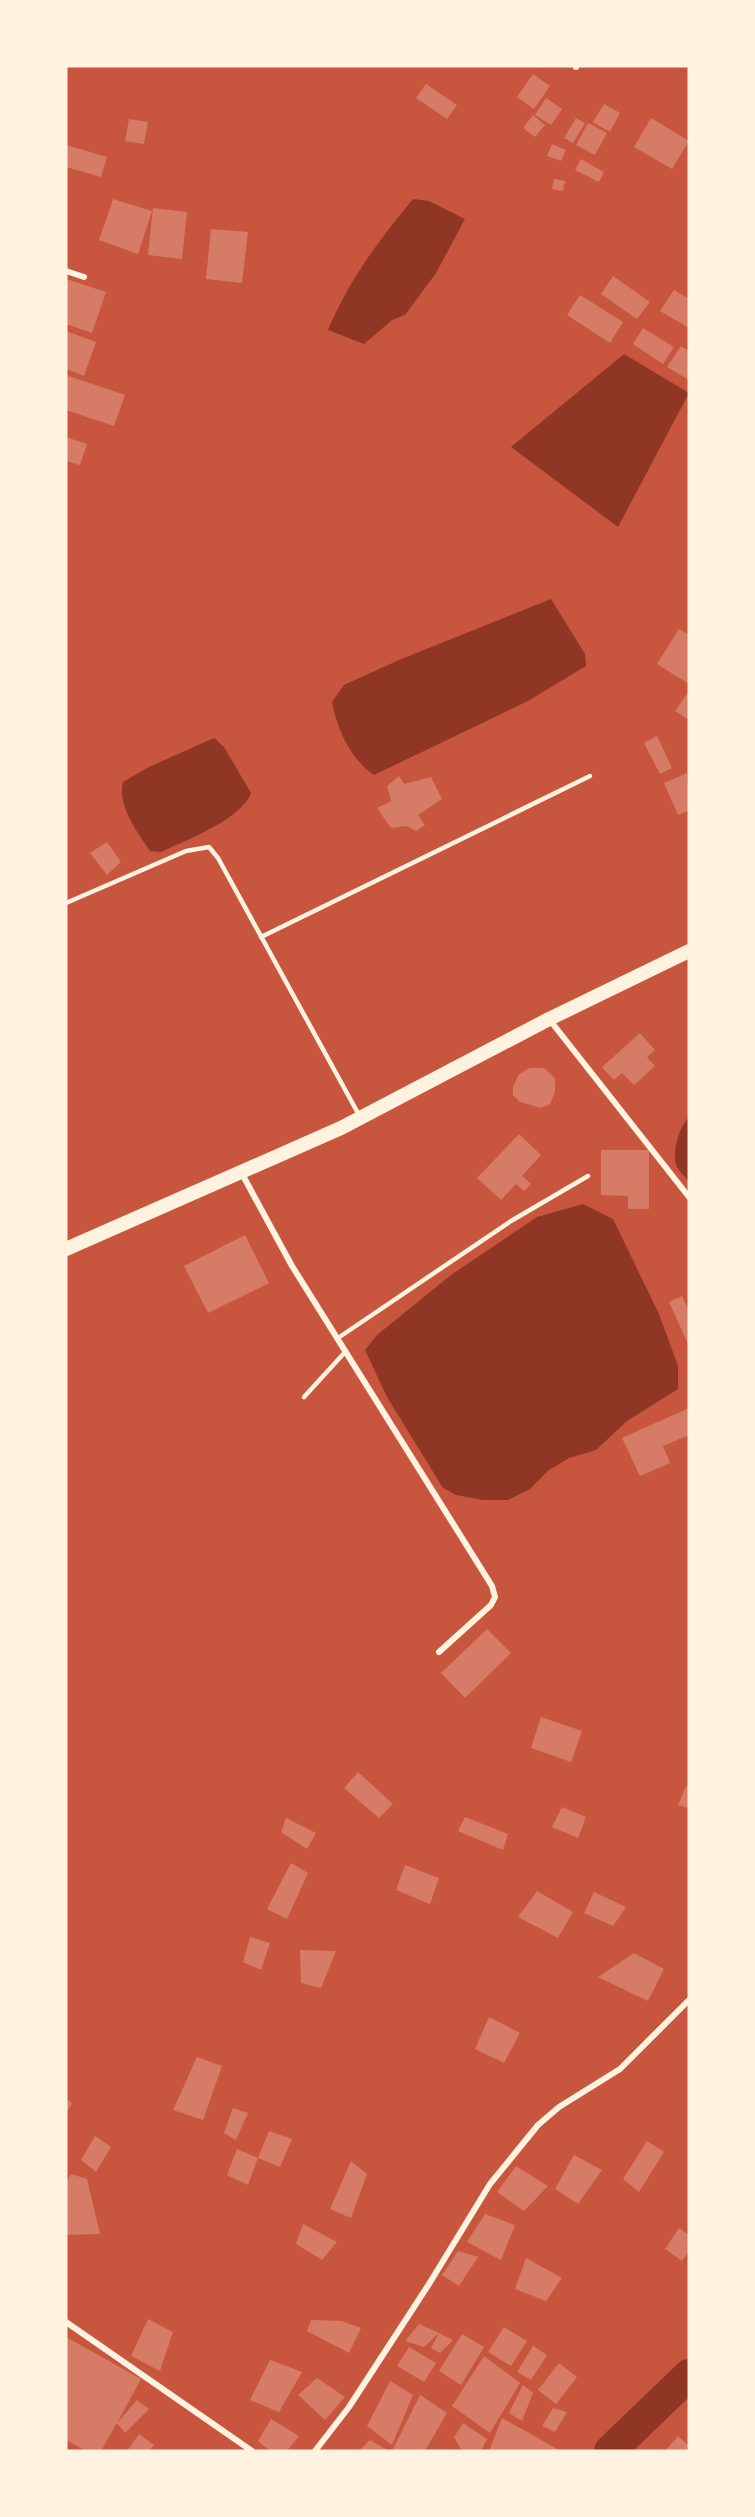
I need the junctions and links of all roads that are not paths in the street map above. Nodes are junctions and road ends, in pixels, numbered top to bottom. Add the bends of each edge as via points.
1 (66, 271) edge
2 (84, 277) dead end
3 (590, 776) dead end
4 (66, 903) edge
5 (261, 938) junction
6 (689, 951) edge
7 (549, 1019) junction
8 (360, 1118) junction
9 (240, 1172) junction
10 (588, 1176) dead end
11 (689, 1197) edge
12 (66, 1249) edge
13 (338, 1338) junction
14 (346, 1351) junction
15 (304, 1397) dead end
16 (439, 1652) dead end
17 (689, 2000) edge
18 (66, 2322) edge
19 (252, 2451) edge
20 (315, 2451) edge

1 - 2 street
3 - 5 lane
4 - 5 lane via 186,851 209,847
5 - 8 lane
6 - 7 main road
7 - 8 main road
7 - 11 street
8 - 9 main road
9 - 12 main road
9 - 13 street via 292,1266
10 - 13 lane via 512,1221
13 - 14 street
14 - 15 lane
14 - 16 street via 492,1586 495,1597 491,1605
17 - 20 street via 620,2069 559,2107 538,2125 490,2184 349,2407
18 - 19 street

